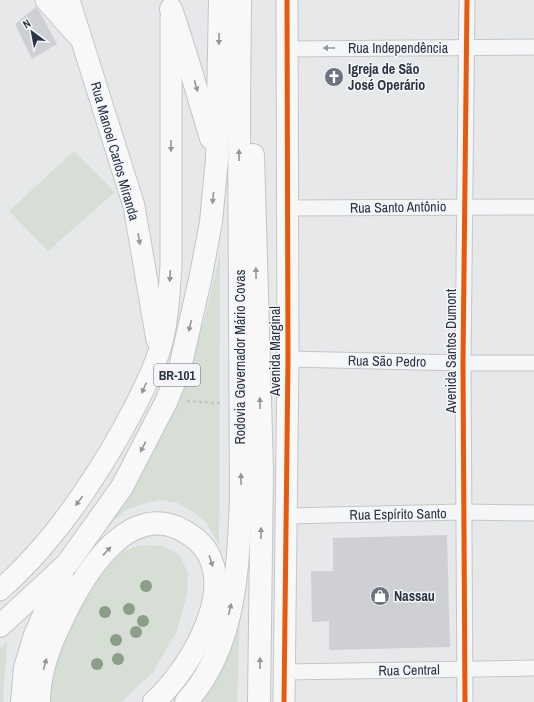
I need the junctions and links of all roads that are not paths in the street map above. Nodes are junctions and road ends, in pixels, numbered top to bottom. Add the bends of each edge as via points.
1 (46, 0) edge
2 (69, 0) edge
3 (220, 0) edge
4 (287, 0) edge
5 (467, 0) edge
6 (171, 4) edge
7 (240, 6) edge
8 (81, 40) junction
9 (466, 47) junction
10 (534, 47) edge
11 (286, 49) junction
12 (217, 159) junction
13 (534, 206) edge
14 (465, 207) junction
15 (287, 208) junction
16 (159, 352) junction
17 (288, 359) junction
18 (463, 363) junction
19 (534, 363) edge
20 (464, 512) junction
21 (534, 513) edge
22 (286, 516) junction
23 (67, 564) junction
24 (0, 590) edge
25 (0, 626) edge
26 (211, 641) junction
27 (534, 668) edge
28 (466, 669) junction
29 (283, 672) junction
30 (22, 702) edge
31 (39, 702) edge
32 (154, 702) edge
33 (186, 702) edge
34 (259, 702) edge
35 (284, 702) edge
36 (465, 702) edge

1 - 8 street
2 - 8 street, Rua Manoel Carlos Miranda
3 -> 12 main road, BR-101
4 - 11 street, Avenida Marginal
5 - 9 street, Avenida Santos Dumont
6 -> 12 main road
6 -> 16 street via 170,265 168,302
26 -> 7 main road, Rodovia Governador Mário Covas via 231,607 241,498 238,110
34 -> 7 main road via 262,470 252,105
8 -> 16 street, Rua Manoel Carlos Miranda via 134,206
9 - 10 street, Rua Independência
9 -> 11 street, Rua Independência
9 - 14 street, Avenida Santos Dumont
11 - 15 street, Avenida Marginal
12 -> 23 main road, BR-101 via 211,222 180,368 166,402 122,487
13 - 14 street, Rua Santo Antônio
14 - 15 street, Rua Santo Antônio
14 - 18 street, Avenida Santos Dumont
15 - 17 street, Avenida Marginal
16 -> 24 street via 137,403 86,491 51,539
17 - 18 street, Rua São Pedro
17 - 22 street, Avenida Marginal
18 - 19 street, Rua São Pedro
18 - 20 street, Avenida Santos Dumont
20 - 21 street, Rua Espírito Santo
20 - 22 street, Rua Espírito Santo
20 - 28 street, Avenida Santos Dumont
22 - 29 street, Avenida Marginal
23 - 25 main road, BR-101
23 - 30 main road via 35,635 25,668
31 -> 26 main road via 45,664 56,630 76,591 95,563 115,542 131,529 144,524 160,523 177,527 194,536 206,550 212,561 215,580 210,613
26 - 32 main road
26 - 33 main road, Rodovia Governador Mário Covas via 208,672
27 - 28 street, Rua Central
28 - 29 street, Rua Central
28 - 36 street, Avenida Santos Dumont
29 - 35 street, Avenida Marginal

